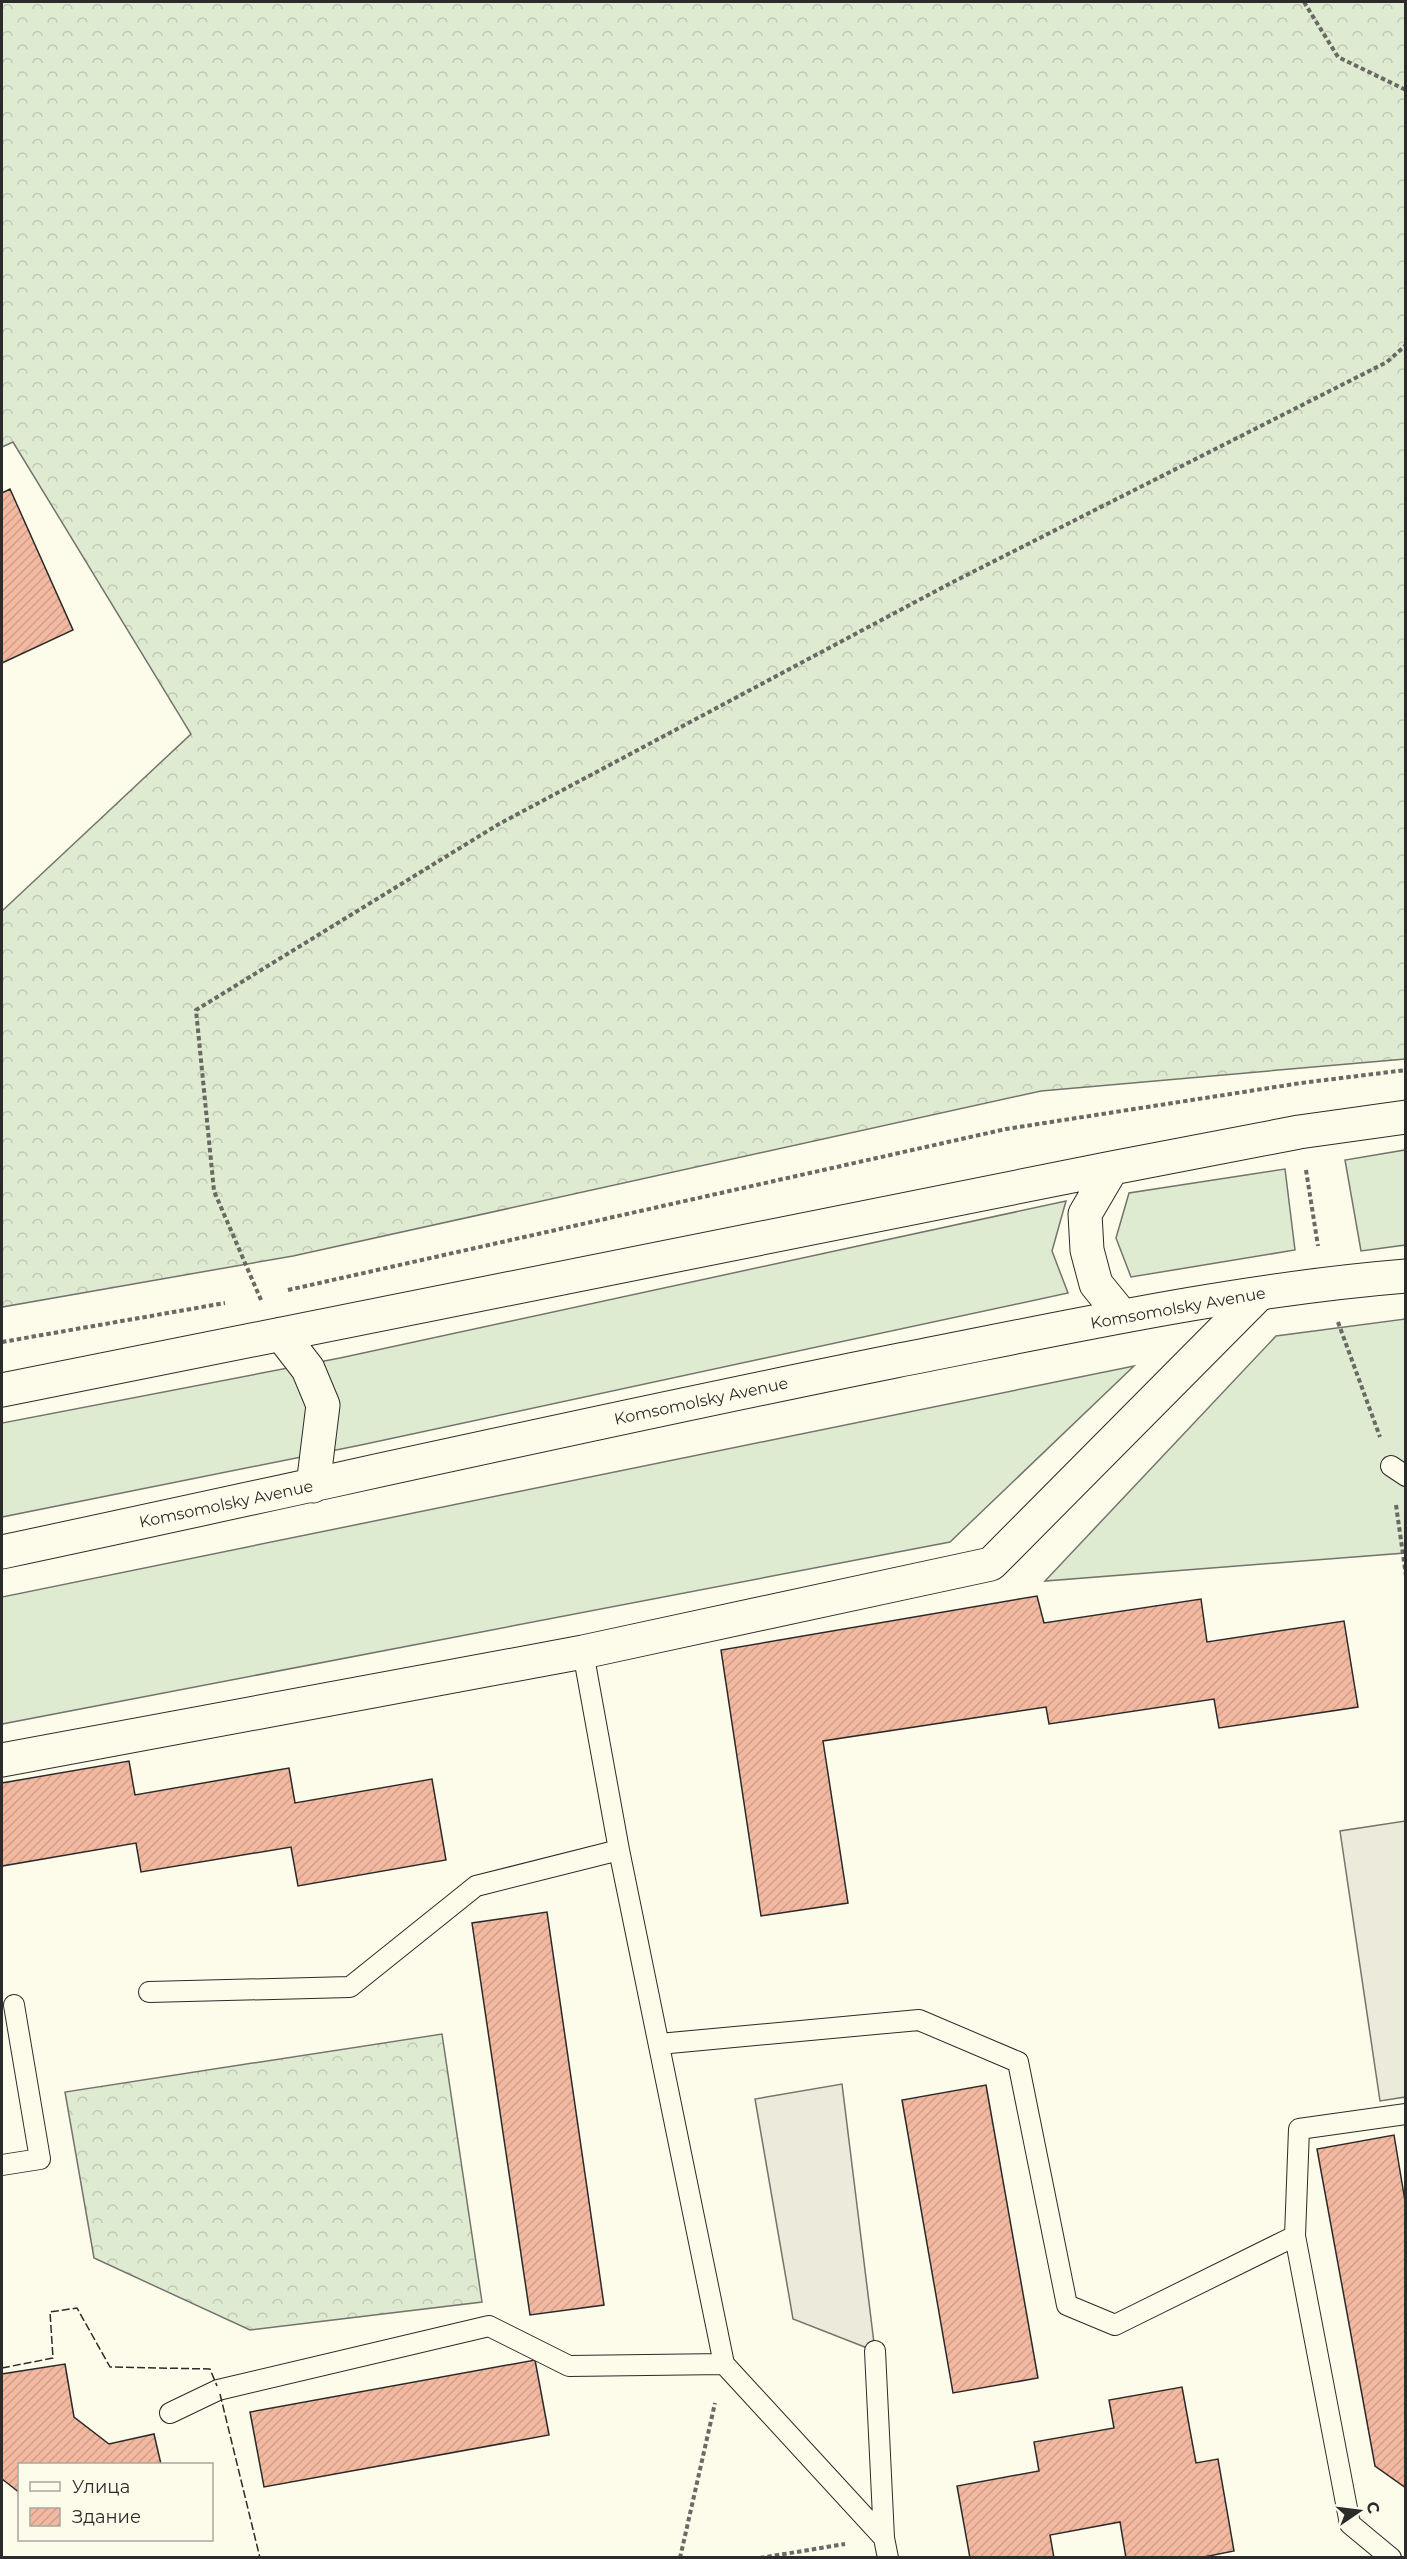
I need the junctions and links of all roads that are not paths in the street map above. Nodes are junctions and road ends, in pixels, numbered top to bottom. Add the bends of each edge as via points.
1 (1406, 1117) edge
2 (1112, 1168) junction
3 (1406, 1276) edge
4 (1258, 1295) junction
5 (1122, 1316) junction
6 (281, 1334) junction
7 (2, 1390) edge
8 (313, 1486) junction
9 (2, 1552) edge
10 (584, 1652) junction
11 (2, 1760) edge
12 (619, 1850) junction
13 (149, 1992) dead end
14 (14, 2005) dead end
15 (659, 2044) junction
16 (1406, 2114) edge
17 (2, 2165) edge
18 (1295, 2236) junction
19 (875, 2351) dead end
20 (724, 2364) junction
21 (170, 2413) dead end
22 (886, 2548) edge
23 (1391, 2558) edge

1 - 2 main road via 1299,1132
2 - 5 main road via 1085,1214 1087,1250 1096,1284
2 - 6 main road
3 - 4 main road, Komsomolsky Avenue via 1324,1282
4 - 5 main road, Komsomolsky Avenue
4 - 10 main road via 991,1564
5 - 8 main road, Komsomolsky Avenue via 726,1395
6 - 7 main road
6 - 8 main road via 308,1369 323,1405
8 - 9 main road, Komsomolsky Avenue
10 - 11 main road
10 - 12 lane
12 - 13 lane via 476,1886 350,1987
12 - 15 lane
14 - 17 lane via 40,2159
15 - 18 lane via 919,2020 1018,2062 1067,2305 1115,2325
15 - 20 lane
16 - 18 lane via 1299,2129
18 - 23 lane via 1350,2524
19 - 22 lane
20 - 21 lane via 569,2366 489,2326 218,2390
20 - 22 lane

